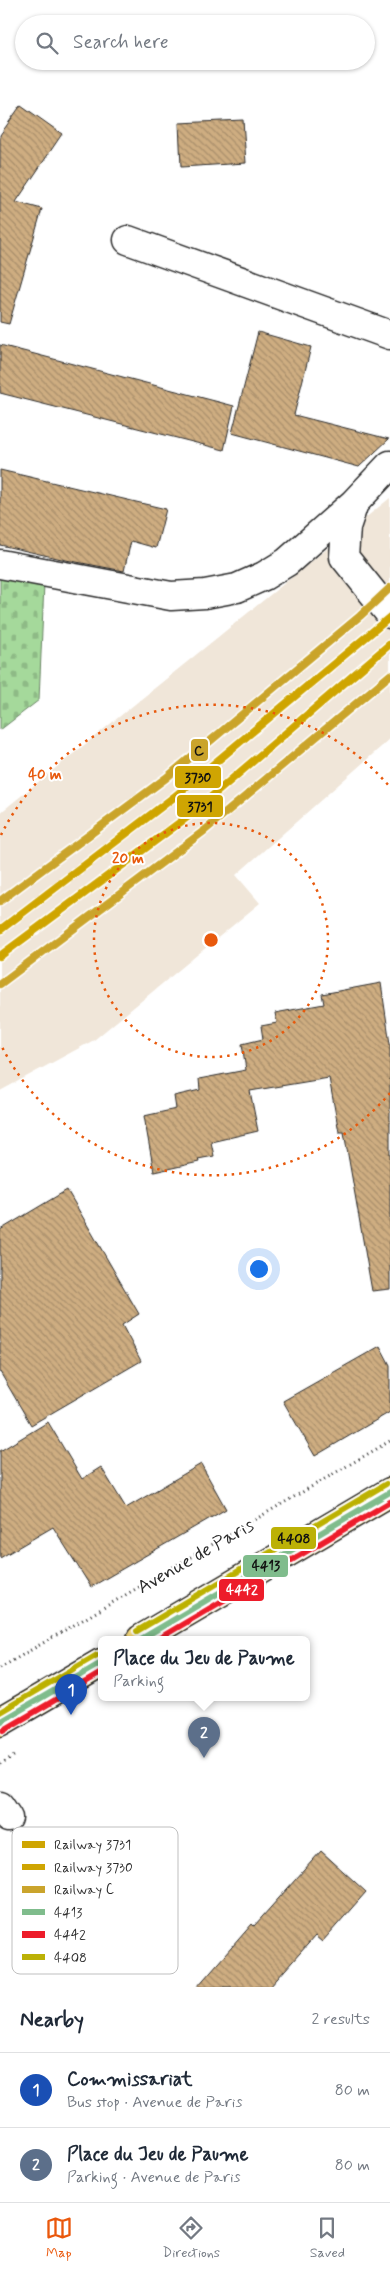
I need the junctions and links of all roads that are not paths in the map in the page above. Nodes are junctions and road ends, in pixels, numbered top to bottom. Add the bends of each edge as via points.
1 (128, 240) dead end
2 (390, 335) edge
3 (390, 466) edge
4 (354, 503) junction
5 (0, 564) edge
6 (390, 614) edge
7 (390, 1492) edge
8 (146, 1636) edge
9 (98, 1664) edge
10 (0, 1722) edge

1 - 2 street
3 - 4 street
4 - 5 street via 287,562 237,588 205,594 171,596
4 - 6 street via 346,527 344,557
7 - 8 main road
9 - 10 main road

